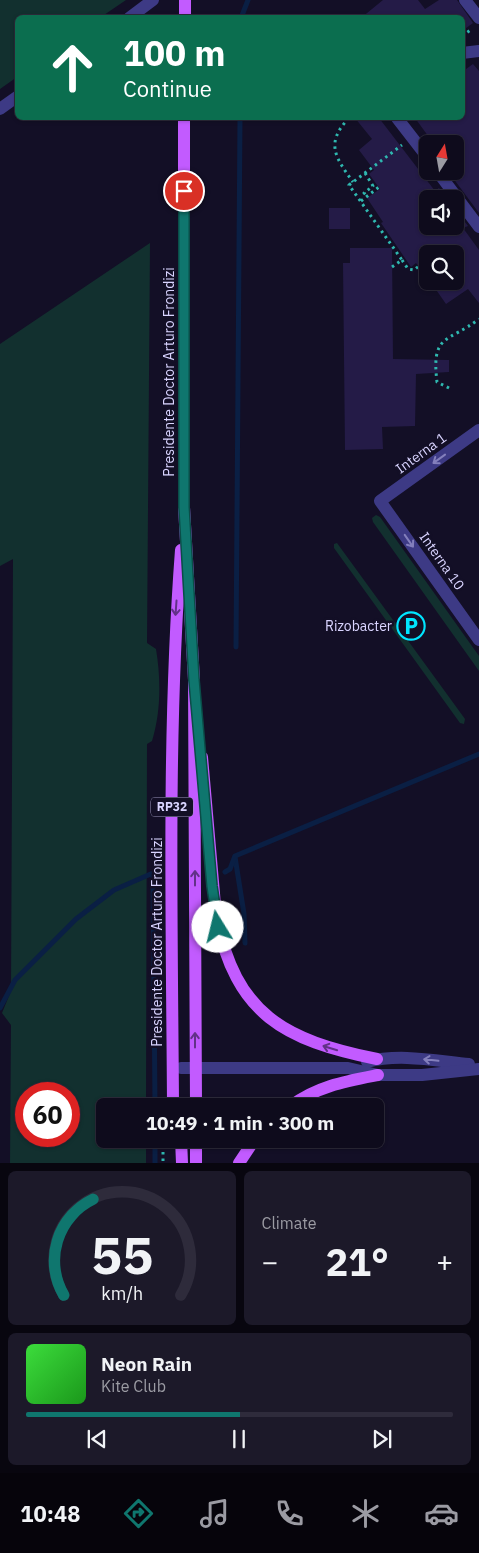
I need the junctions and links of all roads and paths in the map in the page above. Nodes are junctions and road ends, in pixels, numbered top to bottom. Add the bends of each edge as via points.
1 (153, 0) edge
2 (185, 0) edge
3 (465, 0) edge
4 (132, 15) edge
5 (185, 15) edge
6 (479, 18) edge
7 (479, 50) edge
8 (465, 52) edge
9 (15, 98) edge
10 (0, 109) edge
11 (184, 120) edge
12 (347, 120) edge
13 (401, 120) edge
14 (402, 145) dead end
15 (419, 145) edge
16 (365, 173) junction
17 (444, 180) edge
18 (353, 182) junction
19 (379, 187) dead end
20 (367, 196) junction
21 (361, 201) junction
22 (479, 227) edge
23 (402, 260) junction
24 (419, 266) dead end
25 (392, 267) dead end
26 (479, 319) edge
27 (449, 388) dead end
28 (479, 430) edge
29 (380, 501) joint
30 (184, 507) junction
31 (479, 640) edge
32 (194, 680) junction
33 (172, 780) junction
34 (377, 1059) junction
35 (479, 1067) edge
36 (181, 1068) junction
37 (195, 1068) junction
38 (348, 1068) junction
39 (378, 1075) junction
40 (173, 1098) edge
41 (181, 1098) edge
42 (196, 1098) edge
43 (304, 1098) edge
44 (163, 1148) edge
45 (173, 1148) edge
46 (182, 1148) edge
47 (196, 1148) edge
48 (249, 1148) edge
49 (163, 1163) edge
50 (173, 1163) edge
51 (182, 1163) edge
52 (196, 1163) edge
53 (239, 1163) edge

1 - 4 street
2 - 5 main road
3 - 6 street
7 - 8 street
9 - 10 street
11 - 30 main road, Presidente Doctor Arturo Frondizi / RP32
12 - 18 path via 337,130 335,157
13 - 15 street
14 - 16 path
16 - 18 path
16 - 20 path via 374,186 364,193
17 - 22 street
18 - 21 path via 349,185
19 - 20 path
20 - 21 path
21 - 23 path
23 - 24 path via 408,269 414,270
23 - 25 path
26 - 27 path via 440,343 436,354 437,382
28 -> 29 street, Interna 1
29 -> 31 street, Interna 10
30 - 32 main road, Presidente Doctor Arturo Frondizi / RP32
30 -> 33 main road, Presidente Doctor Arturo Frondizi / RP32 via 176,620
34 -> 32 main road via 344,1052 291,1033 258,1009 234,975 221,937 214,901
37 -> 32 main road, Presidente Doctor Arturo Frondizi / RP32
33 - 36 main road via 181,895
33 - 40 main road, Presidente Doctor Arturo Frondizi / RP32
35 -> 34 street via 422,1060
34 - 38 street
35 - 39 street via 422,1075
36 - 37 street
36 - 41 main road
37 - 38 street
37 - 42 main road, Presidente Doctor Arturo Frondizi / RP32
38 - 39 street
39 - 43 main road via 340,1082
44 - 49 path
45 - 50 main road
46 - 51 main road
47 - 52 main road
48 - 53 main road

